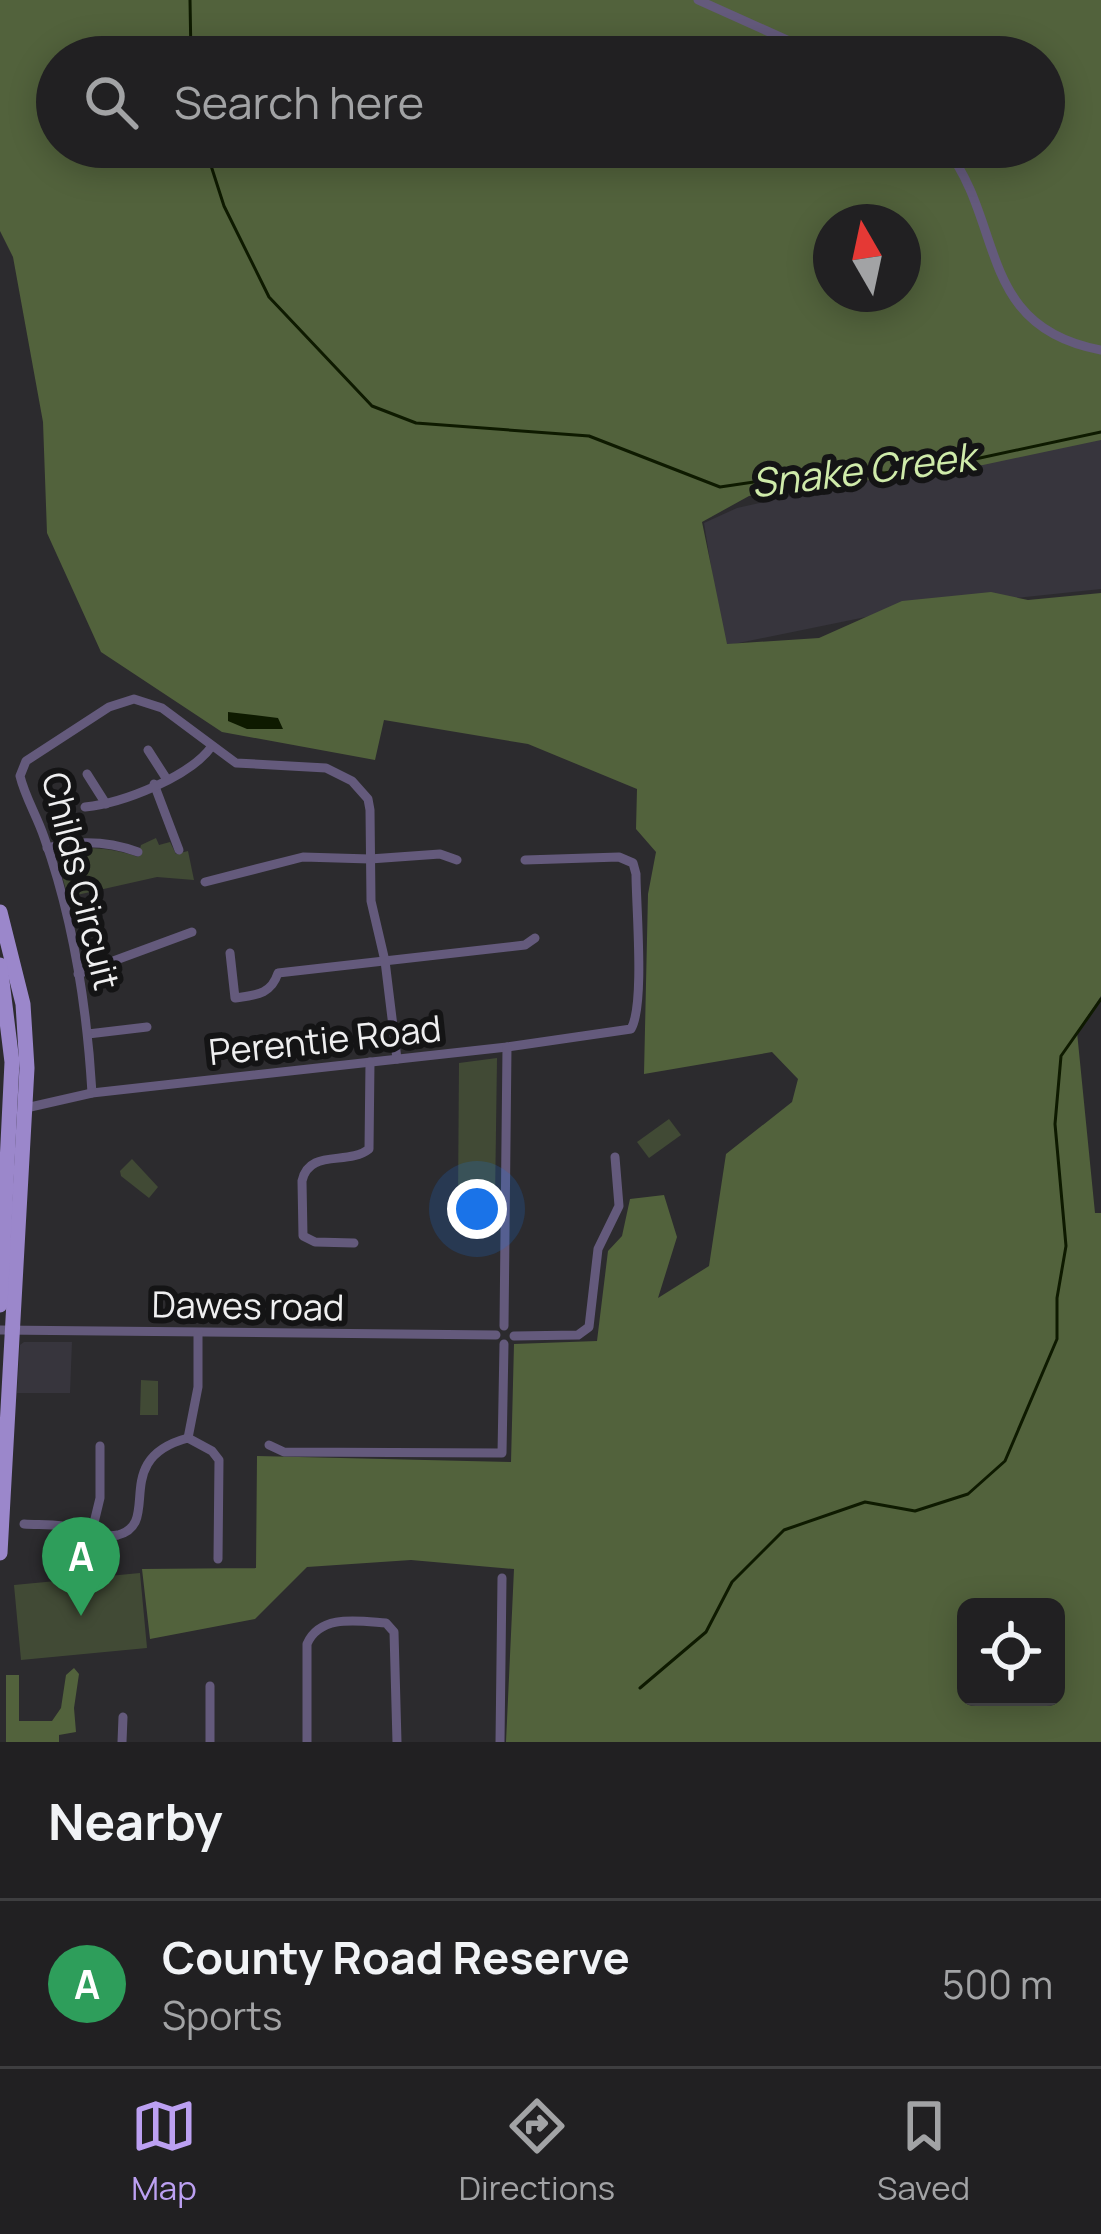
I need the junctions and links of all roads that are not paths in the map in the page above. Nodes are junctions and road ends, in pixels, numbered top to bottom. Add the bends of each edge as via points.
1 (698, 0) edge
2 (778, 36) edge
3 (958, 168) edge
4 (1101, 350) edge
5 (212, 746) junction
6 (148, 750) dead end
7 (88, 774) dead end
8 (166, 778) junction
9 (154, 784) junction
10 (106, 804) junction
11 (85, 807) dead end
12 (47, 848) junction
13 (179, 850) dead end
14 (138, 852) dead end
15 (370, 859) junction
16 (457, 860) dead end
17 (525, 860) dead end
18 (205, 882) dead end
19 (0, 912) edge
20 (169, 925) dead end
21 (192, 932) dead end
22 (535, 938) dead end
23 (174, 939) junction
24 (230, 952) dead end
25 (385, 961) junction
26 (0, 964) edge
27 (78, 974) junction
28 (147, 1027) dead end
29 (88, 1034) junction
30 (507, 1047) junction
31 (397, 1059) junction
32 (370, 1062) junction
33 (92, 1093) junction
34 (26, 1108) junction
35 (615, 1156) dead end
36 (354, 1243) dead end
37 (0, 1304) edge
38 (6, 1330) edge
39 (198, 1333) junction
40 (502, 1335) junction
41 (188, 1438) junction
42 (269, 1445) dead end
43 (100, 1446) dead end
44 (24, 1525) dead end
45 (92, 1532) junction
46 (0, 1553) edge
47 (218, 1559) dead end
48 (502, 1578) dead end
49 (210, 1686) dead end
50 (123, 1717) dead end
51 (122, 1742) edge
52 (210, 1742) edge
53 (307, 1742) edge
54 (397, 1742) edge
55 (500, 1742) edge

1 - 2 street
3 - 4 street via 1017,302 1056,334
5 - 8 street via 198,764
5 - 12 street, Childs Circuit via 151,702 109,707 21,768
5 - 15 street, Childs Circuit via 236,763 326,768 352,781 368,800
6 - 8 street
7 - 10 street
8 - 9 street
9 - 10 street
9 - 13 street
10 - 11 street
12 - 14 street via 72,842
12 - 27 street, Childs Circuit
15 - 16 street
15 - 18 street via 290,859
15 - 25 street, Childs Circuit
17 - 30 street, Perentie Road via 633,863 637,1010 631,1029
19 - 34 main road via 22,1004
20 - 23 street
21 - 23 street
22 - 25 street
23 - 27 street
24 - 25 street via 235,998 261,994 278,973
25 - 31 street, Childs Circuit
26 - 37 main road via 12,1062
27 - 29 street, Childs Circuit
28 - 29 street
29 - 33 street, Childs Circuit
30 - 31 street, Perentie Road
30 - 40 street
31 - 32 street, Perentie Road
32 - 33 street, Perentie Road
32 - 36 street via 369,1149 315,1161 302,1181 303,1236
33 - 34 street, Perentie Road
34 - 38 main road
35 - 40 street via 619,1206 598,1249 590,1327 578,1335
38 - 39 street, Dawes road
38 - 46 main road
39 - 40 street, Dawes road
39 - 41 street
40 - 42 street via 502,1454 284,1452
41 - 45 street via 158,1448 146,1462 130,1527 118,1535
41 - 47 street via 219,1460
43 - 45 street
44 - 45 street
48 - 55 street
49 - 52 street
50 - 51 street
53 - 54 street via 307,1645 331,1622 392,1627

